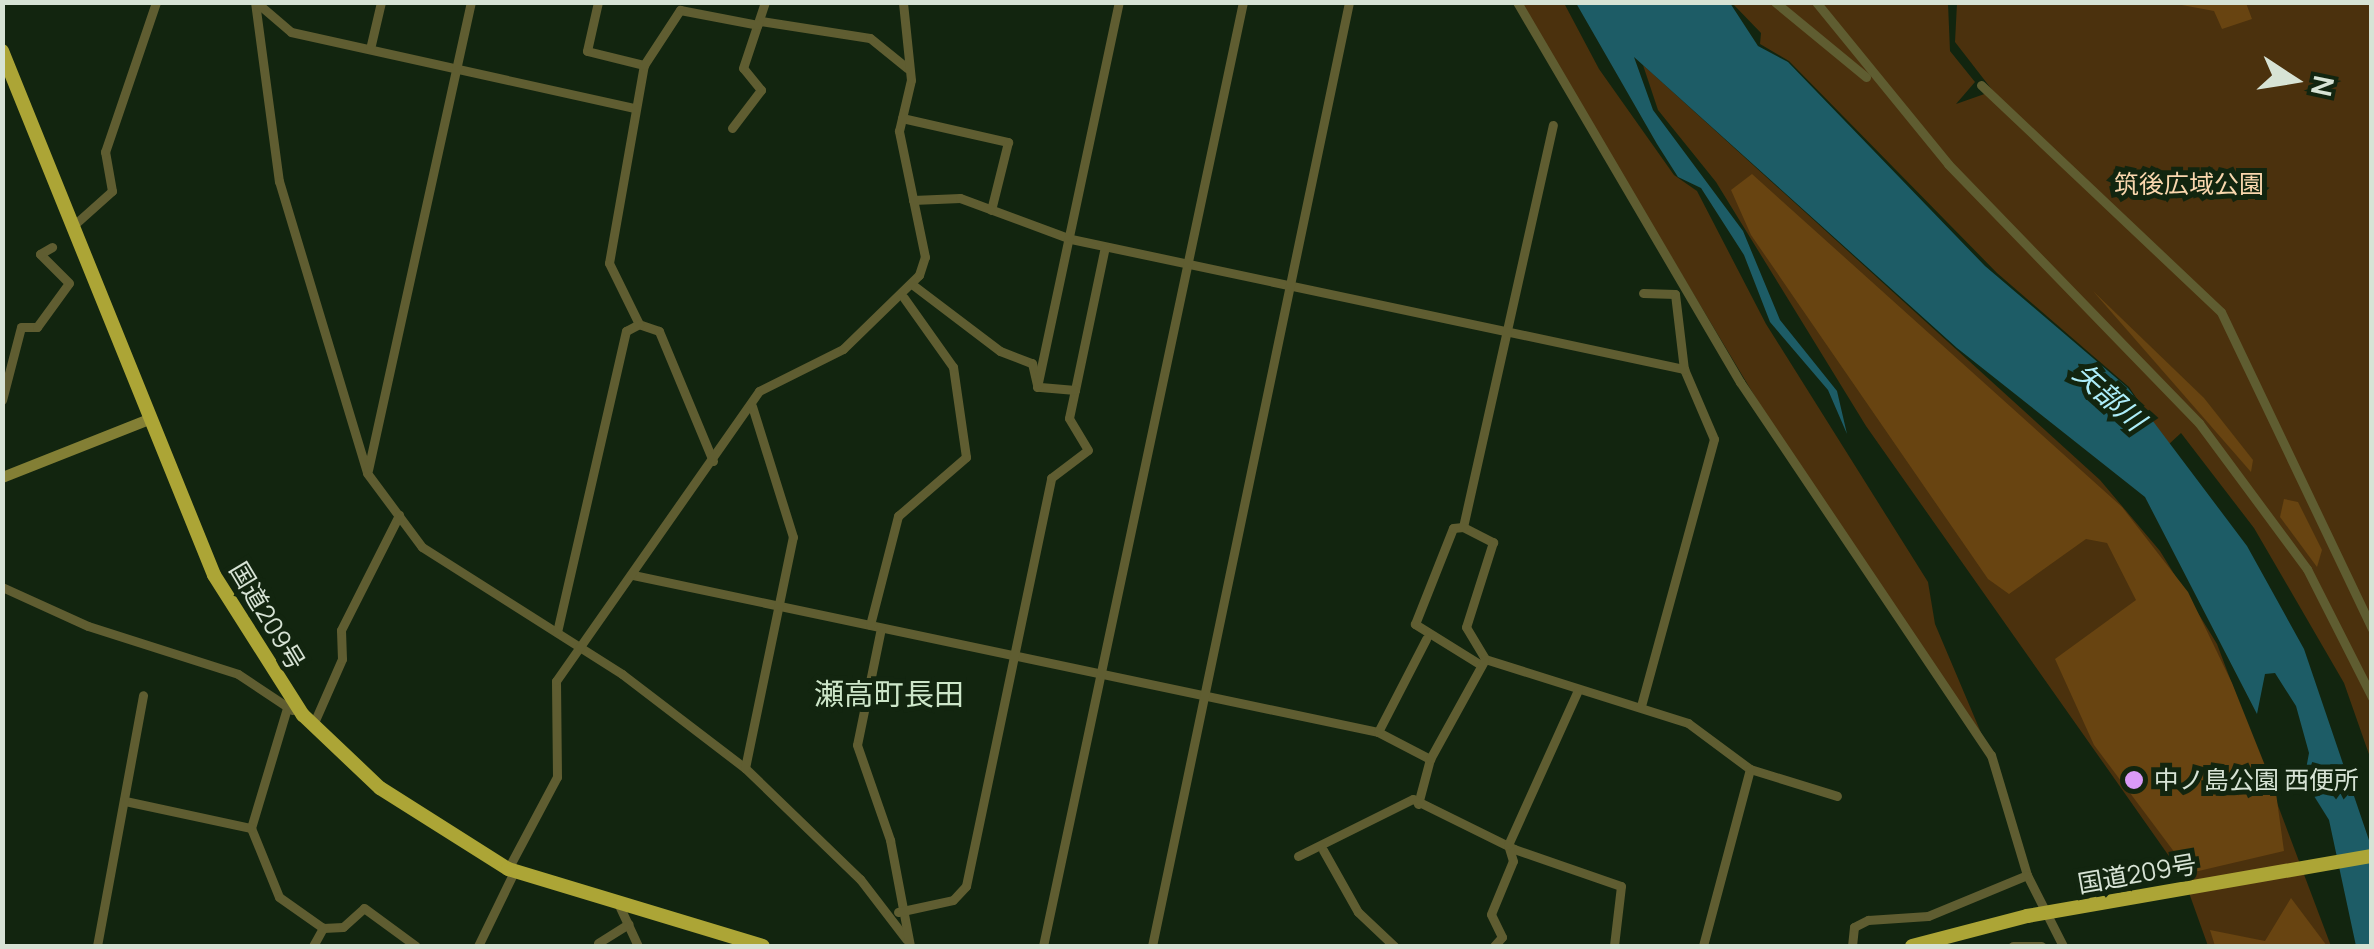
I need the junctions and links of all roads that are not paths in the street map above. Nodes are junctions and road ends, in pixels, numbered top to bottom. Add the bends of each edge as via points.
1 (156, 2) edge
2 (255, 2) edge
3 (380, 2) edge
4 (471, 2) edge
5 (598, 2) edge
6 (765, 2) edge
7 (903, 2) edge
8 (1119, 2) edge
9 (1243, 2) edge
10 (1349, 2) edge
11 (1517, 2) edge
12 (1775, 2) edge
13 (1816, 2) edge
14 (759, 23) junction
15 (370, 49) junction
16 (2, 50) edge
17 (644, 65) junction
18 (457, 68) junction
19 (907, 68) junction
20 (1873, 82) junction
21 (1981, 85) dead end
22 (635, 108) junction
23 (902, 118) junction
24 (1553, 125) dead end
25 (732, 128) dead end
26 (913, 200) junction
27 (991, 210) junction
28 (74, 225) junction
29 (1071, 239) junction
30 (1106, 246) junction
31 (52, 247) dead end
32 (1187, 264) junction
33 (913, 285) junction
34 (1290, 286) junction
35 (1643, 293) dead end
36 (904, 298) junction
37 (639, 324) junction
38 (1506, 330) junction
39 (1684, 370) junction
40 (1038, 387) junction
41 (1074, 390) junction
42 (2, 400) edge
43 (752, 406) junction
44 (151, 418) junction
45 (714, 462) junction
46 (367, 473) junction
47 (2, 477) edge
48 (399, 515) junction
49 (1464, 526) junction
50 (633, 575) junction
51 (2, 587) edge
52 (777, 606) junction
53 (876, 626) junction
54 (2372, 629) edge
55 (557, 632) junction
56 (1426, 639) junction
57 (579, 648) junction
58 (1013, 656) junction
59 (1483, 662) junction
60 (1101, 674) junction
61 (1578, 690) junction
62 (142, 695) dead end
63 (1204, 696) junction
64 (2372, 697) edge
65 (1641, 704) junction
66 (287, 708) junction
67 (308, 720) junction
68 (1378, 732) junction
69 (1430, 760) junction
70 (744, 768) junction
71 (1750, 769) junction
72 (1837, 796) dead end
73 (125, 801) junction
74 (1418, 804) junction
75 (251, 828) junction
76 (1508, 845) junction
77 (1322, 850) junction
78 (1298, 856) dead end
79 (2372, 856) edge
80 (511, 871) junction
81 (2027, 874) junction
82 (618, 903) junction
83 (898, 912) junction
84 (628, 924) junction
85 (324, 928) junction
86 (598, 943) dead end
87 (908, 943) edge
88 (98, 946) edge
89 (313, 946) edge
90 (416, 946) edge
91 (478, 946) edge
92 (638, 946) edge
93 (763, 946) edge
94 (1043, 946) edge
95 (1152, 946) edge
96 (1394, 946) edge
97 (1494, 946) edge
98 (1614, 946) edge
99 (1704, 946) edge
100 (1852, 946) edge
101 (1912, 946) edge
102 (2012, 946) edge
103 (2041, 946) edge
104 (2063, 946) edge

1 - 28 street via 105,152 112,191
2 - 15 street via 291,32
2 - 46 street via 279,182
3 - 15 street
4 - 18 street
5 - 17 street via 587,51
6 - 14 street
7 - 19 street
8 - 29 street
9 - 32 street
10 - 34 street
11 - 81 street via 1740,382 1992,755
12 - 20 street
13 - 20 street
14 - 17 street via 680,10
14 - 19 street via 870,38
14 - 25 street via 743,68 761,90
15 - 18 street
16 - 28 highway, 国道209号
17 - 22 street
18 - 22 street
18 - 46 street
19 - 23 street
20 - 64 street via 2199,423 2307,568
21 - 54 street via 2221,312
22 - 37 street via 609,263
23 - 26 street
23 - 27 street via 1008,142
24 - 38 street
26 - 27 street via 960,198
26 - 33 street via 925,257
27 - 29 street
28 - 44 highway, 国道209号
29 - 30 street
29 - 40 street
30 - 32 street
30 - 41 street
31 - 42 street via 40,254 69,283 37,327 21,327
32 - 34 street
32 - 60 street
33 - 36 street
33 - 40 street via 1000,351 1032,363
34 - 38 street
34 - 63 street
35 - 39 street via 1674,294
36 - 43 street via 843,349 759,392
36 - 53 street via 953,367 966,457 898,516
37 - 45 street via 659,331
37 - 55 street via 626,330
38 - 39 street
38 - 49 street
39 - 65 street via 1714,440
40 - 41 street
41 - 58 street via 1070,418 1088,450 1052,478
43 - 45 street
43 - 52 street via 793,537
44 - 47 main road
44 - 67 highway, 国道209号 via 214,574
45 - 50 street
46 - 48 street
48 - 55 street via 422,546
48 - 67 street via 341,630 342,659
49 - 56 street via 1453,528 1415,624
49 - 59 street via 1493,542 1466,627
50 - 52 street
50 - 57 street
51 - 66 street via 88,626 238,674
52 - 53 street
52 - 70 street
53 - 58 street
53 - 83 street via 857,745 890,840
55 - 57 street
56 - 59 street
56 - 68 street
57 - 70 street
57 - 80 street via 556,680 549,802
58 - 60 street
58 - 83 street via 966,886 953,900
59 - 61 street
59 - 69 street
60 - 63 street
60 - 94 street
61 - 65 street
61 - 76 street
62 - 73 street
63 - 68 street
63 - 95 street
65 - 71 street via 1710,734
66 - 67 street
66 - 75 street
67 - 80 highway, 国道209号 via 380,788
68 - 69 street
69 - 74 street
70 - 87 street via 860,879
71 - 72 street
71 - 99 street
73 - 75 street
73 - 88 street
74 - 76 street via 1470,820
74 - 77 street
75 - 85 street via 279,897
76 - 97 street via 1512,861 1491,914 1502,937
76 - 98 street via 1622,886
77 - 78 street
77 - 96 street via 1358,912
79 - 101 highway, 国道209号 via 2027,916
80 - 82 highway, 国道209号
80 - 91 street
81 - 100 street via 1928,916 1868,920 1854,928
81 - 104 street
82 - 84 street
82 - 93 highway, 国道209号
83 - 87 street
84 - 86 street
84 - 92 street
85 - 89 street
85 - 90 street via 343,927 364,908
102 - 103 street

